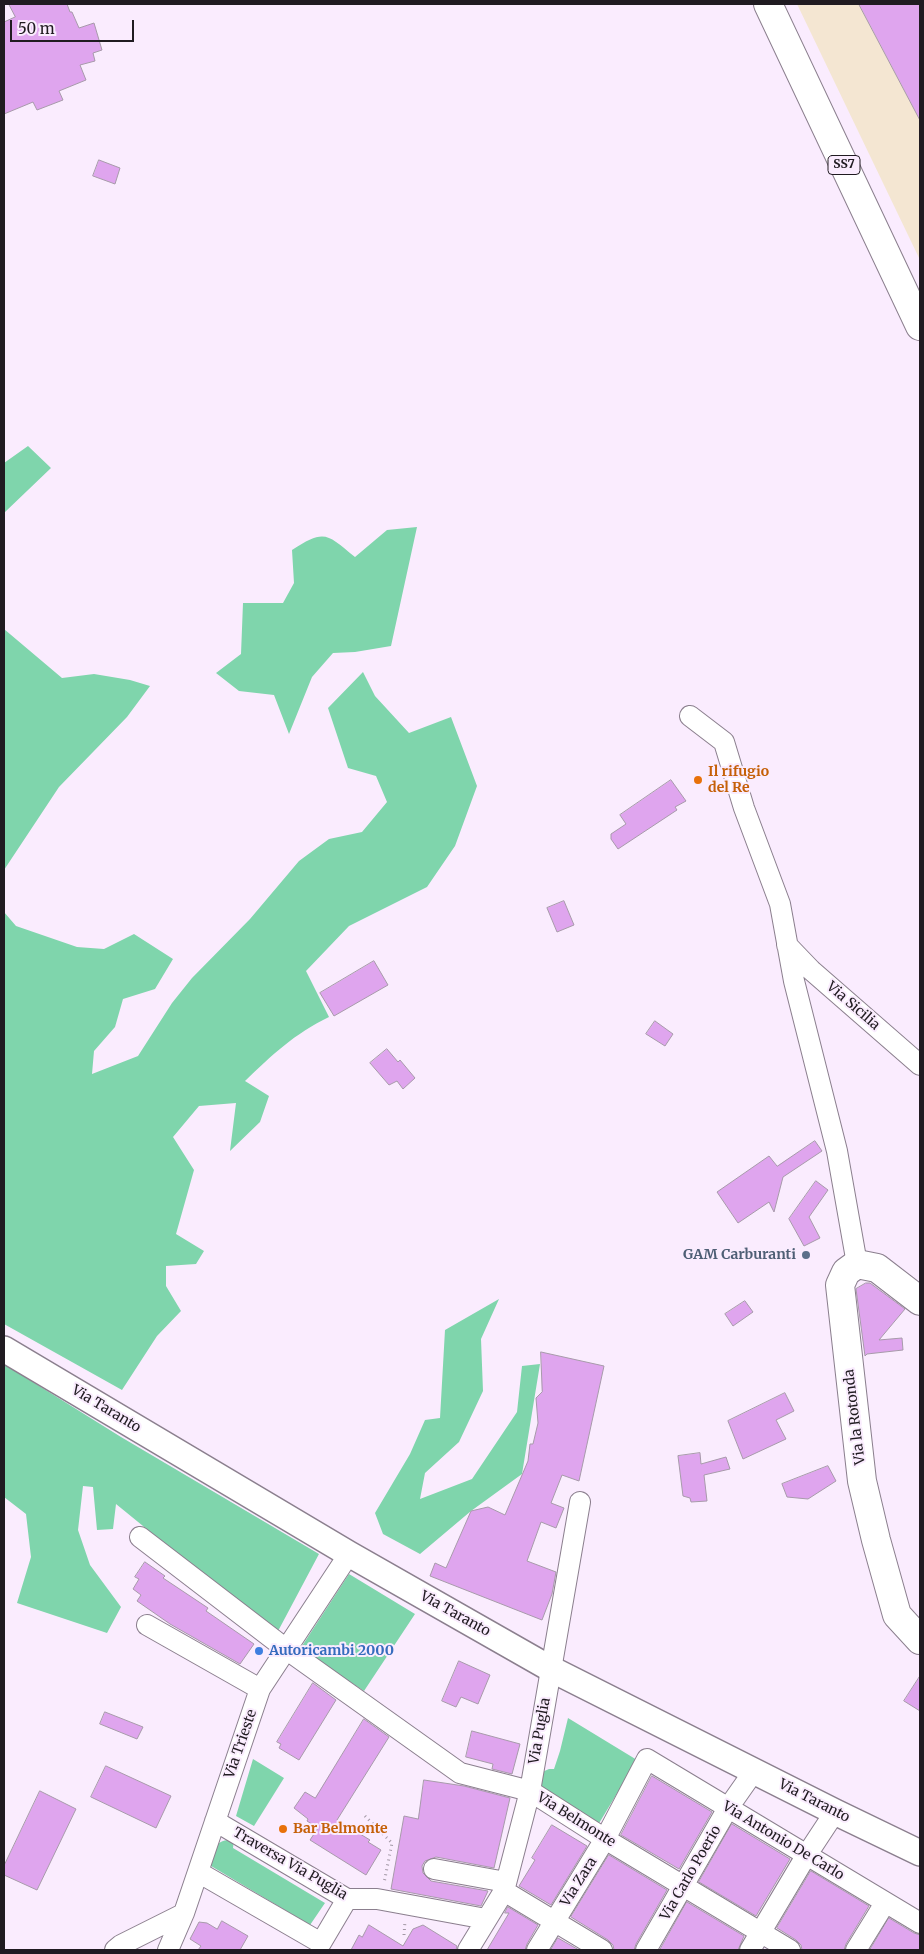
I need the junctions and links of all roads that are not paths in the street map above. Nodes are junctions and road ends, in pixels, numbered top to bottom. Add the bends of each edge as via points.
1 (768, 4) edge
2 (920, 326) edge
3 (690, 716) dead end
4 (787, 945) junction
5 (920, 1065) edge
6 (857, 1264) junction
7 (920, 1301) edge
8 (4, 1348) edge
9 (580, 1502) dead end
10 (140, 1537) dead end
11 (349, 1554) junction
12 (146, 1625) dead end
13 (920, 1640) edge
14 (286, 1649) junction
15 (551, 1668) junction
16 (260, 1690) junction
17 (646, 1759) joint
18 (754, 1771) junction
19 (530, 1791) junction
20 (728, 1808) junction
21 (835, 1812) junction
22 (215, 1821) junction
23 (605, 1839) junction
24 (920, 1853) edge
25 (806, 1856) junction
26 (434, 1869) dead end
27 (198, 1872) junction
28 (683, 1886) junction
29 (505, 1887) junction
30 (347, 1899) junction
31 (885, 1903) junction
32 (183, 1914) junction
33 (486, 1919) junction
34 (554, 1922) junction
35 (920, 1923) edge
36 (143, 1934) junction
37 (755, 1942) edge
38 (169, 1946) edge
39 (321, 1947) edge
40 (115, 1950) edge
41 (468, 1950) edge
42 (537, 1950) edge
43 (602, 1950) edge
44 (646, 1950) edge
45 (790, 1950) edge
46 (856, 1950) edge

1 - 2 main road, SS7
3 - 4 street via 724,742 744,808 780,904
4 - 5 street, Via Sicilia
4 - 6 street via 838,1151
6 - 7 main road via 877,1268
6 - 13 main road, Via la Rotonda via 846,1272 840,1285 862,1481 897,1615
8 - 11 street, Via Taranto
9 - 15 street, Via Puglia
10 - 14 street, Via Belmonte
11 - 14 street, Via Trieste
11 - 15 street, Via Taranto
12 - 16 street
14 - 16 street, Via Trieste
14 - 19 street, Via Belmonte via 460,1772
15 - 18 street, Via Taranto
15 - 19 street, Via Puglia
16 - 22 street, Via Trieste
17 - 20 street, Via Antonio De Carlo
17 - 23 street, Via Zara
18 - 20 street, Via Carlo Poerio
18 - 21 street, Via Taranto
19 - 23 street, Via Belmonte
19 - 29 street, Via Puglia
20 - 25 street, Via Antonio De Carlo
20 - 28 street, Via Carlo Poerio
21 - 24 street, Via Taranto
21 - 25 street
22 - 27 street, Via Trieste
22 - 30 street, Traversa Via Puglia
23 - 28 street, Via Belmonte
23 - 34 street, Via Zara
25 - 31 street, Via Antonio De Carlo
25 - 37 street
26 - 29 street
27 - 32 street, Via Trieste
27 - 39 street
28 - 37 street, Via Belmonte
28 - 44 street, Via Carlo Poerio
29 - 33 street, Via Puglia
29 - 34 street
30 - 33 street, Traversa Via Puglia via 377,1899
30 - 39 street
31 - 35 street, Via Antonio De Carlo
31 - 46 street
32 - 36 street
32 - 38 street, Via Trieste
33 - 41 street, Via Puglia
34 - 42 street, Via Zara
34 - 43 street
36 - 38 street via 167,1936
36 - 40 street
37 - 45 street, Via Belmonte

